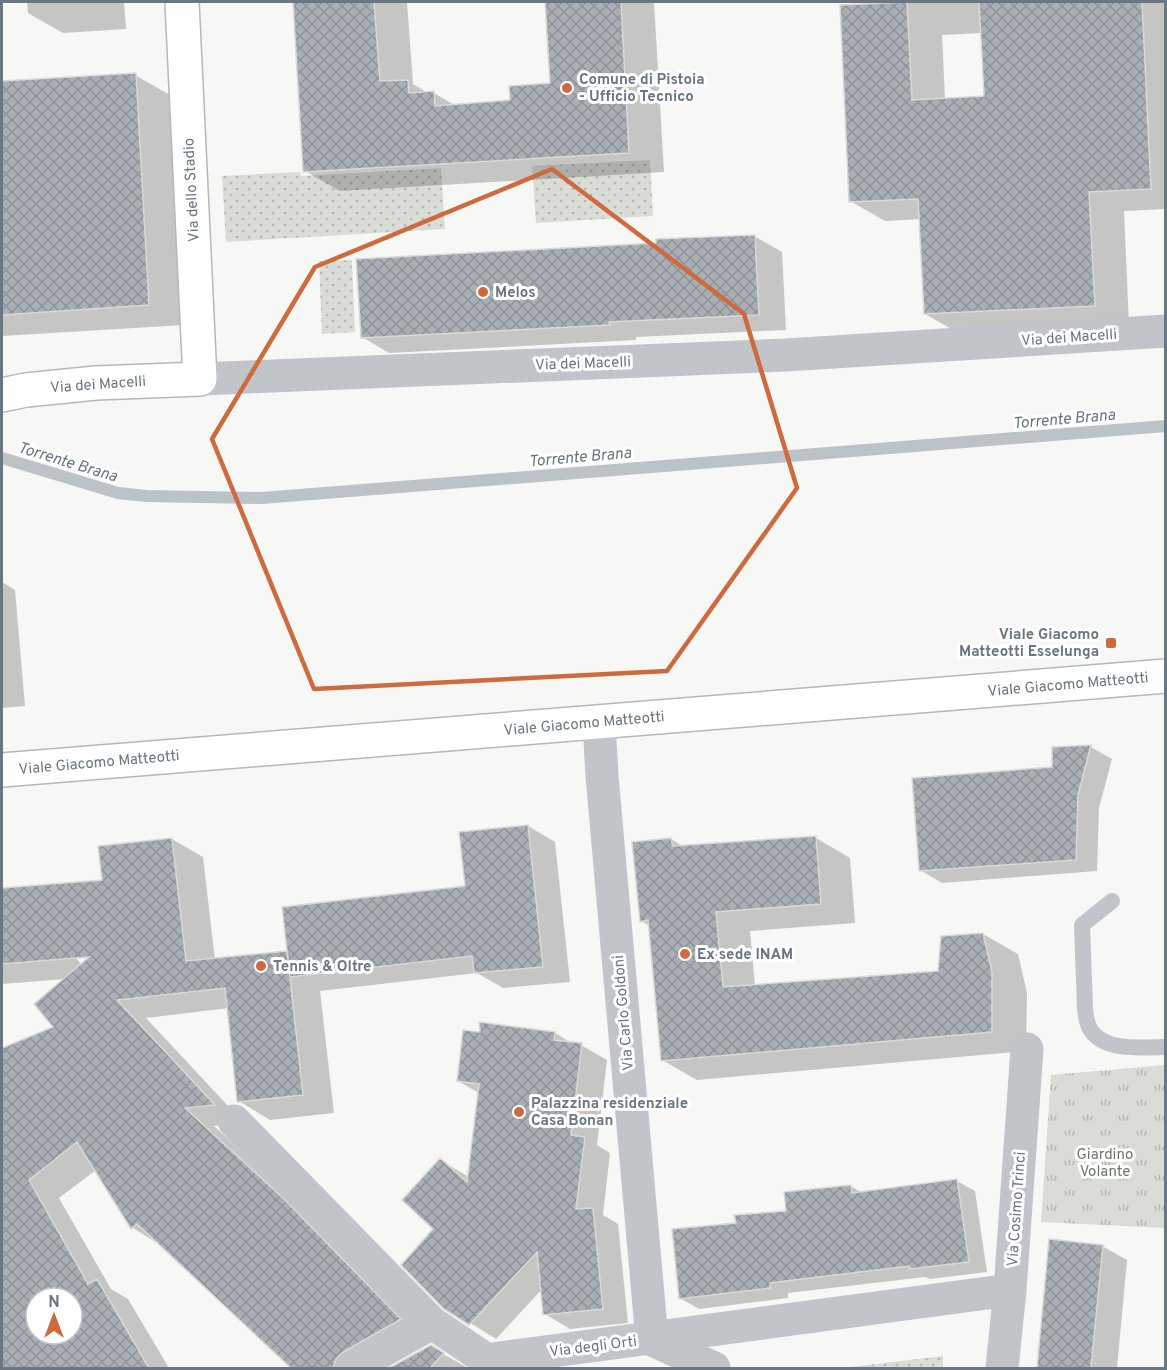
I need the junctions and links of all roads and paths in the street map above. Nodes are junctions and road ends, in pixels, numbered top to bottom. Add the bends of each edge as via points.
1 (182, 2) edge
2 (1166, 331) edge
3 (200, 379) junction
4 (2, 395) edge
5 (1166, 676) edge
6 (599, 722) junction
7 (2, 770) edge
8 (1112, 901) dead end
9 (1166, 1047) edge
10 (1028, 1049) dead end
11 (234, 1121) dead end
12 (1010, 1290) junction
13 (432, 1323) junction
14 (652, 1340) junction
15 (492, 1364) edge
16 (352, 1368) edge
17 (714, 1368) edge
18 (1002, 1368) edge

1 - 3 street, Via dello Stadio
2 - 3 street, Via dei Macelli via 786,355
3 - 4 street, Via dei Macelli via 96,383
5 - 6 street, Viale Giacomo Matteotti
6 - 7 street, Viale Giacomo Matteotti
6 - 14 street, Via Carlo Goldoni
8 - 9 lane via 1082,925 1088,1023 1092,1032 1113,1045
10 - 12 street, Via Cosimo Trinci
11 - 13 street, Via degli Orti
12 - 14 street, Via degli Orti
12 - 18 street, Via Cosimo Trinci
13 - 15 street, Via degli Orti
13 - 16 street
14 - 15 street, Via degli Orti
14 - 17 street

